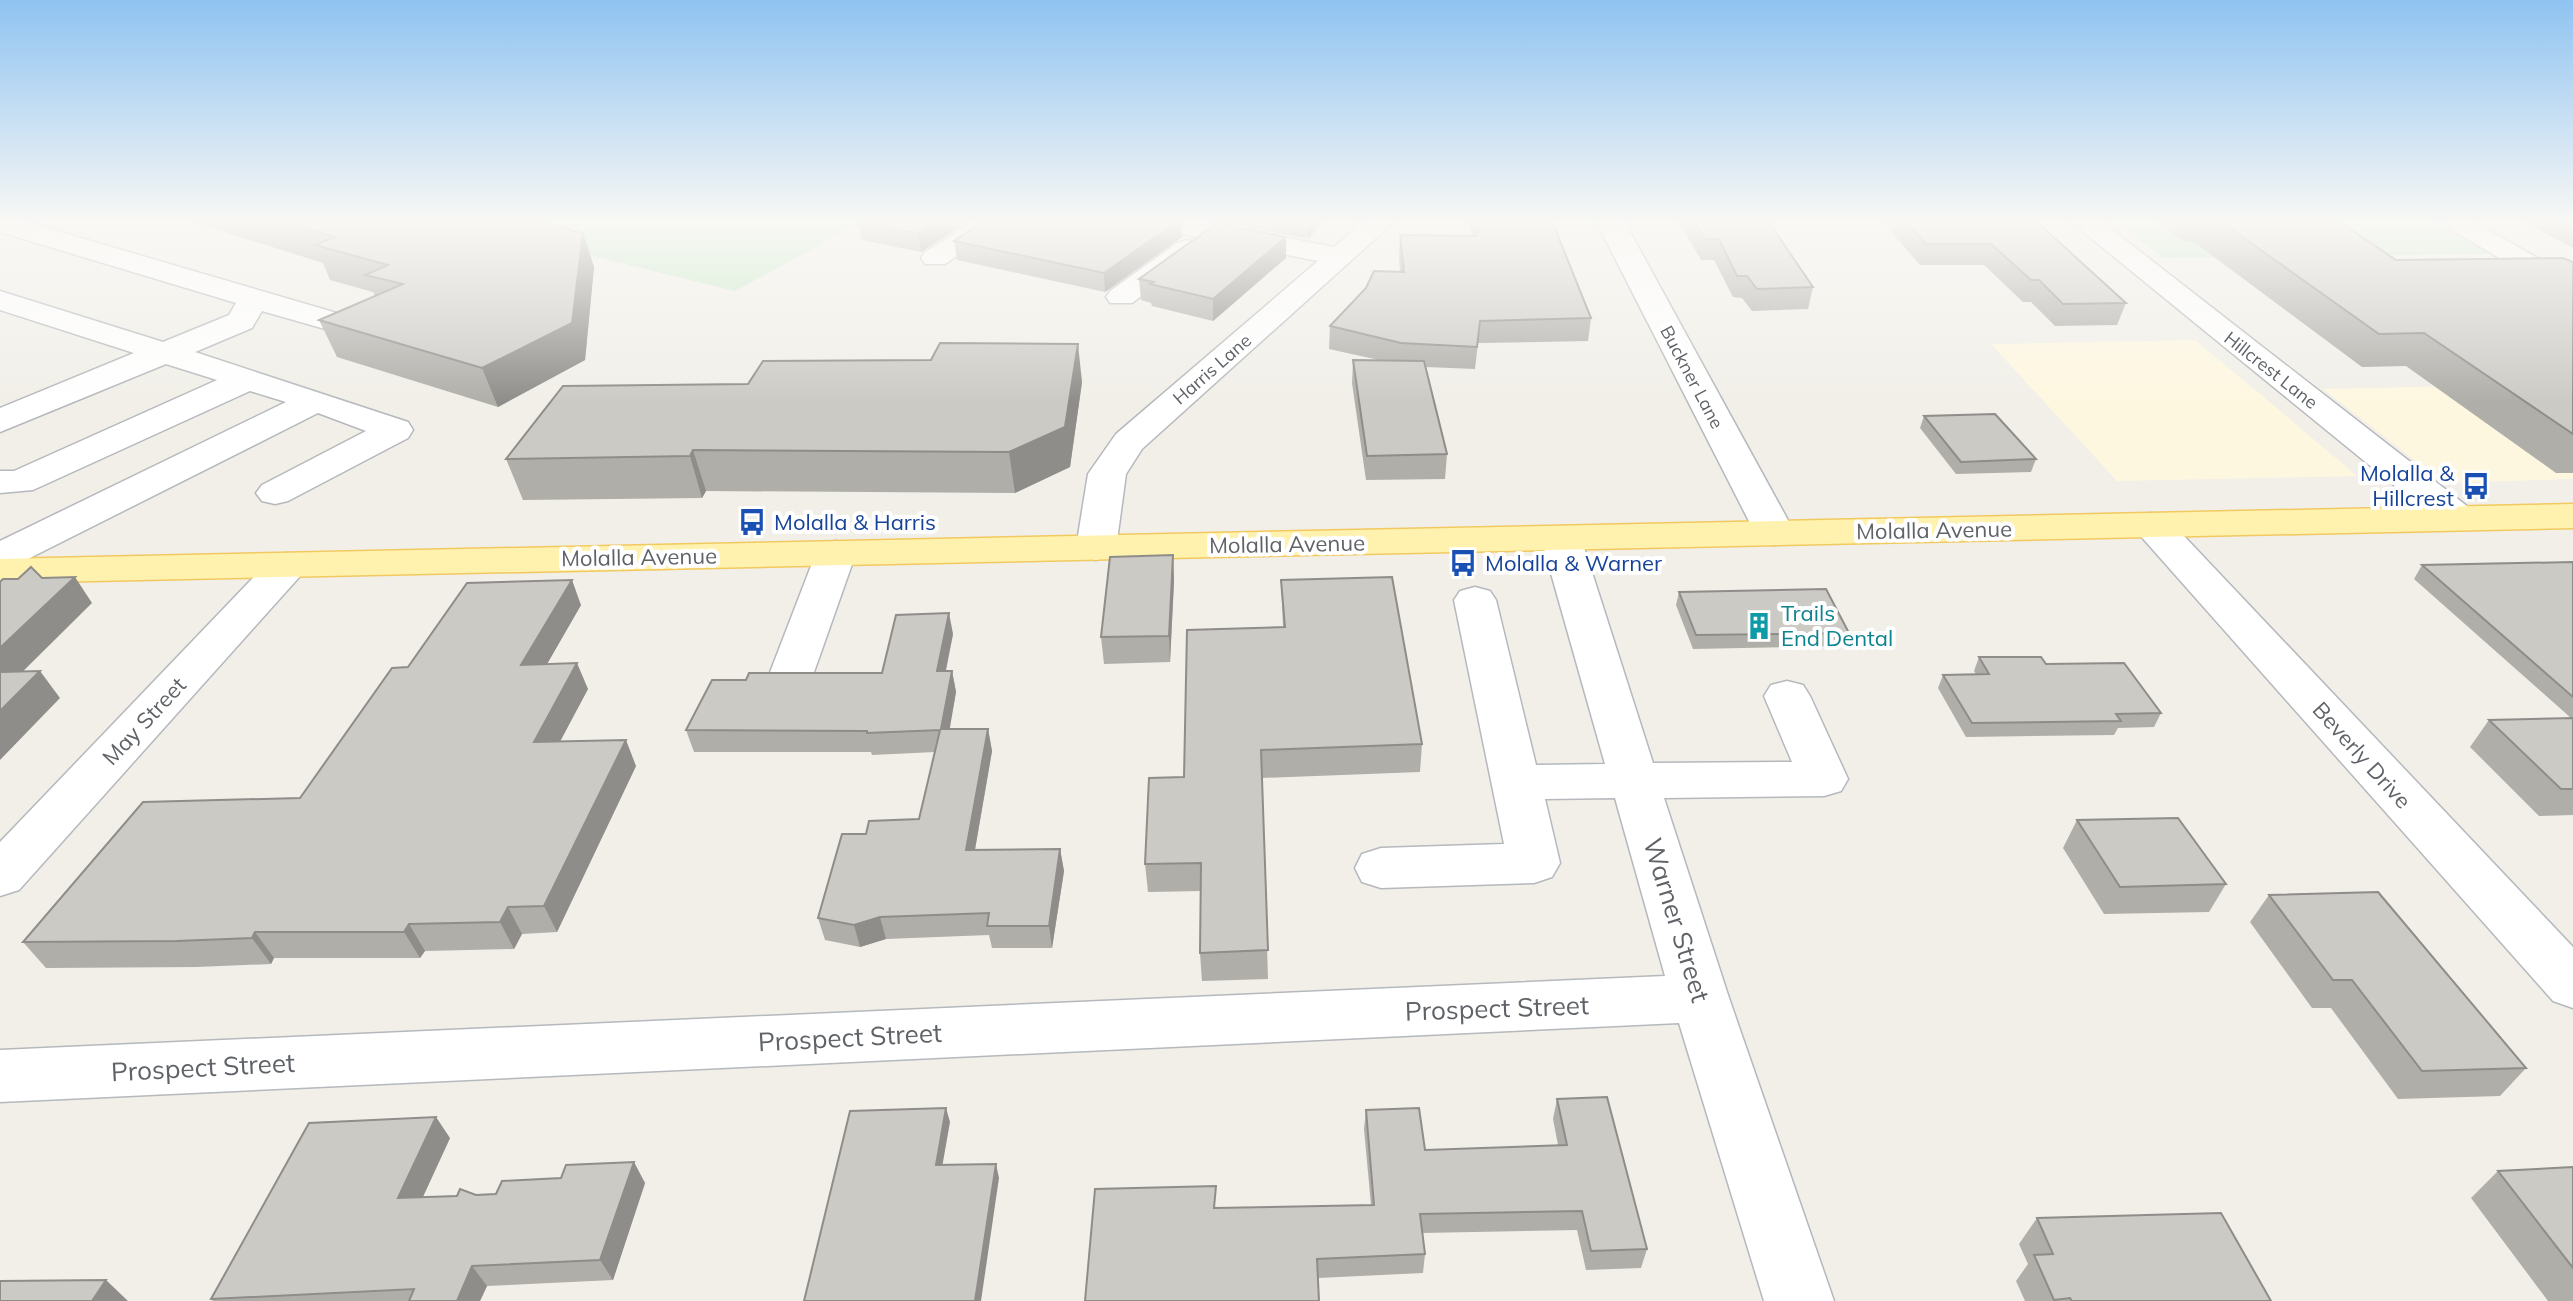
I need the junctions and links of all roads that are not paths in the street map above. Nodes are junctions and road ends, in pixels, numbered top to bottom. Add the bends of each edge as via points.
1 (202, 282) edge
2 (1142, 282) edge
3 (1312, 282) edge
4 (1642, 282) edge
5 (2160, 282) edge
6 (254, 297) junction
7 (1121, 297) dead end
8 (0, 300) edge
9 (360, 330) edge
10 (165, 353) junction
11 (248, 379) junction
12 (316, 401) junction
13 (0, 421) edge
14 (0, 482) edge
15 (275, 493) dead end
16 (2573, 516) edge
17 (2458, 518) junction
18 (2152, 525) junction
19 (1775, 533) junction
20 (1561, 538) junction
21 (1096, 548) junction
22 (836, 553) junction
23 (0, 557) edge
24 (288, 565) junction
25 (0, 571) edge
26 (1475, 600) dead end
27 (791, 675) edge
28 (1787, 696) dead end
29 (1635, 780) junction
30 (1515, 782) junction
31 (1381, 868) dead end
32 (0, 876) edge
33 (2573, 985) edge
34 (1700, 998) junction
35 (0, 1076) edge
36 (1799, 1301) edge

1 - 6 street
2 - 7 street
3 - 21 street, Harris Lane via 1123,450 1107,474
4 - 19 street, Buckner Lane
5 - 17 street, Hillcrest Lane
6 - 9 street
6 - 10 street via 241,321
8 - 10 street
10 - 11 street
10 - 13 street
11 - 12 street
11 - 14 street via 20,482
12 - 15 street via 395,430
12 - 23 street
16 - 17 main road, Molalla Avenue
17 - 18 main road, Molalla Avenue
18 - 19 main road, Molalla Avenue
18 - 33 street, Beverly Drive
19 - 20 main road, Molalla Avenue
20 - 21 main road, Molalla Avenue
20 - 29 street, Warner Street
21 - 22 main road, Molalla Avenue
22 - 24 main road, Molalla Avenue
22 - 27 street
24 - 25 main road, Molalla Avenue
24 - 32 street, May Street
26 - 30 street
28 - 29 street via 1824,779
29 - 30 street
29 - 34 street, Warner Street
30 - 31 street via 1534,863
34 - 35 street, Prospect Street
34 - 36 street, Warner Street

